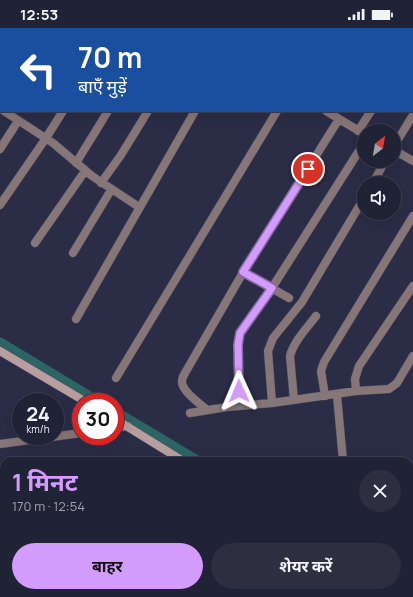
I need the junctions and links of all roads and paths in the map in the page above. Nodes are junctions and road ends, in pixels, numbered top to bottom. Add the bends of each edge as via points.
1 (6, 112) edge
2 (62, 112) edge
3 (107, 112) edge
4 (147, 112) edge
5 (194, 112) edge
6 (276, 112) edge
7 (328, 112) edge
8 (371, 112) edge
9 (413, 115) edge
10 (16, 116) edge
11 (339, 119) junction
12 (365, 124) edge
13 (357, 130) edge
14 (401, 135) edge
15 (46, 138) junction
16 (0, 149) edge
17 (357, 154) edge
18 (401, 154) edge
19 (413, 161) edge
20 (76, 163) junction
21 (86, 172) junction
22 (101, 183) junction
23 (111, 190) junction
24 (0, 205) edge
25 (139, 207) junction
26 (357, 210) edge
27 (413, 216) edge
28 (35, 243) dead end
29 (73, 252) dead end
30 (243, 272) junction
31 (413, 286) edge
32 (272, 288) junction
33 (289, 298) dead end
34 (316, 316) dead end
35 (76, 319) dead end
36 (0, 351) edge
37 (413, 356) edge
38 (116, 378) dead end
39 (356, 391) junction
40 (72, 394) edge
41 (337, 395) junction
42 (325, 396) junction
43 (294, 400) junction
44 (272, 403) junction
45 (239, 406) junction
46 (206, 409) junction
47 (190, 413) dead end
48 (124, 424) edge
49 (128, 426) junction
50 (124, 427) edge
51 (72, 434) edge
52 (0, 444) edge
53 (177, 457) edge
54 (343, 457) edge

1 - 10 street
2 - 15 street
3 - 20 street
4 - 22 street
5 - 25 street
6 - 38 street
7 - 11 street
8 - 12 street
9 - 14 street
10 - 15 street
10 - 16 street
11 - 13 street
11 - 30 street
15 - 20 street
15 - 24 street
17 - 32 street
18 - 19 street
20 - 21 street
21 - 22 street
21 - 28 street
22 - 23 street
23 - 25 street
23 - 29 street
25 - 35 street
26 - 44 street via 302,302 273,338 268,351
27 - 42 street via 324,362 321,375
30 - 32 street
30 - 46 street via 182,378 186,391
31 - 39 street via 359,366 355,378
32 - 33 street
32 - 45 street via 240,333
34 - 43 street via 291,351
36 - 40 street
37 - 39 street via 392,387
39 - 41 street
41 - 42 street
41 - 54 street
42 - 43 street
43 - 44 street
44 - 45 street
45 - 46 street
46 - 47 street
48 - 49 street
49 - 50 street
49 - 53 street
51 - 52 street

